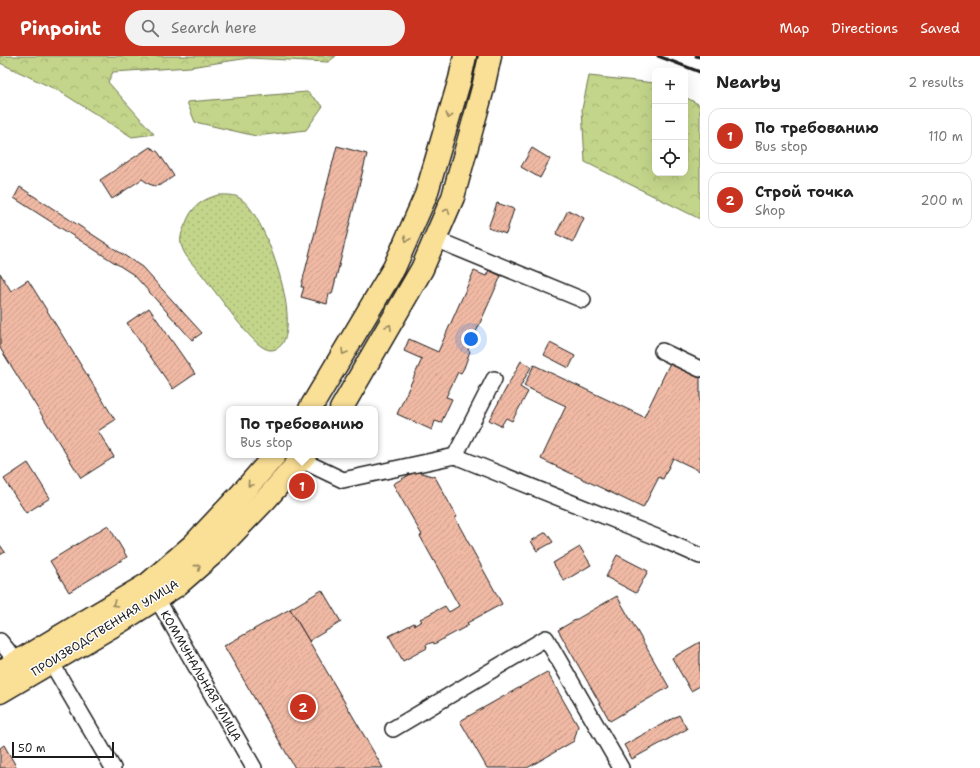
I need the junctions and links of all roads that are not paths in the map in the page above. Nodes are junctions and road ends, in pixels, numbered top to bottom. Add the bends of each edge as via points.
1 (465, 56) edge
2 (490, 56) edge
3 (435, 239) junction
4 (583, 300) dead end
5 (662, 351) dead end
6 (700, 369) edge
7 (494, 379) dead end
8 (312, 406) edge
9 (343, 406) edge
10 (455, 456) junction
11 (272, 458) edge
12 (302, 458) edge
13 (305, 458) edge
14 (700, 556) edge
15 (152, 592) junction
16 (0, 641) edge
17 (51, 662) junction
18 (8, 667) edge
19 (0, 692) edge
20 (393, 729) dead end
21 (113, 768) edge
22 (254, 768) edge
23 (621, 768) edge

1 -> 8 highway via 426,195 394,268
3 -> 2 highway via 452,197
3 - 4 street
9 -> 3 highway via 422,268
5 - 6 street
7 - 10 street
10 - 13 street via 343,480
10 - 14 street
11 -> 15 highway, ПРОИЗВОДСТВЕННАЯ УЛИЦА
15 -> 12 highway, ПРОИЗВОДСТВЕННАЯ УЛИЦА via 176,586 215,552
15 - 17 highway, ПРОИЗВОДСТВЕННАЯ УЛИЦА
15 -> 18 highway, ПРОИЗВОДСТВЕННАЯ УЛИЦА
15 - 22 street, КОММУНАЛЬНАЯ УЛИЦА
16 - 18 street
17 - 19 highway, ПРОИЗВОДСТВЕННАЯ УЛИЦА
17 - 21 street
20 - 23 street via 546,638

